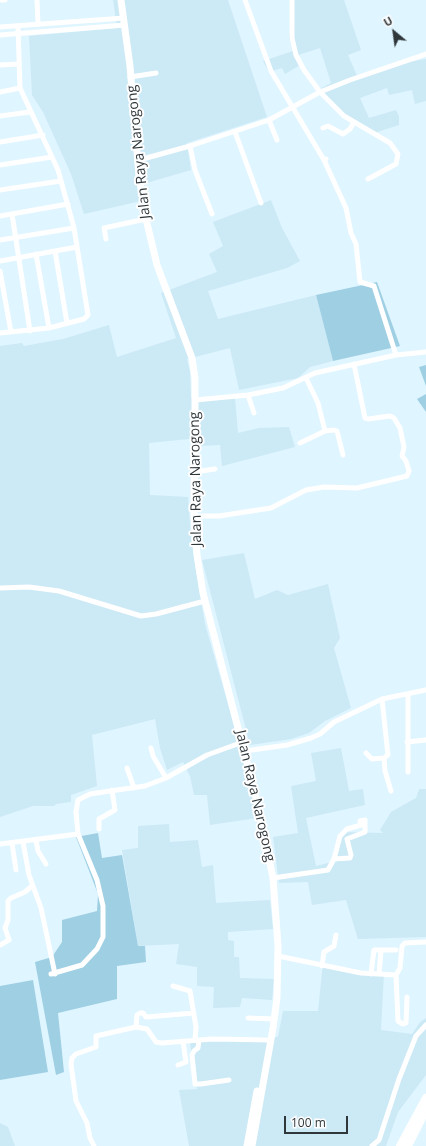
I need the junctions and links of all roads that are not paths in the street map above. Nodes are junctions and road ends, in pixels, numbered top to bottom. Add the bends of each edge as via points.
1 (0, 0) edge
2 (5, 0) edge
3 (37, 0) edge
4 (121, 0) edge
5 (245, 0) edge
6 (292, 0) edge
7 (124, 22) junction
8 (38, 24) junction
9 (18, 26) junction
10 (0, 27) edge
11 (18, 33) junction
12 (0, 35) edge
13 (426, 54) edge
14 (18, 64) junction
15 (0, 65) edge
16 (156, 74) dead end
17 (130, 77) junction
18 (20, 88) junction
19 (0, 92) edge
20 (320, 92) junction
21 (292, 108) junction
22 (30, 112) junction
23 (0, 116) edge
24 (269, 120) junction
25 (354, 122) junction
26 (323, 128) dead end
27 (235, 132) junction
28 (42, 135) junction
29 (277, 140) dead end
30 (0, 142) edge
31 (190, 146) junction
32 (52, 157) junction
33 (139, 160) junction
34 (0, 165) edge
35 (368, 179) dead end
36 (61, 181) junction
37 (0, 190) edge
38 (261, 203) dead end
39 (68, 204) junction
40 (12, 214) junction
41 (212, 214) dead end
42 (0, 216) edge
43 (146, 220) junction
44 (74, 228) junction
45 (16, 237) junction
46 (106, 239) dead end
47 (0, 240) edge
48 (77, 247) junction
49 (55, 251) junction
50 (36, 254) junction
51 (19, 257) junction
52 (0, 261) edge
53 (0, 271) edge
54 (67, 323) junction
55 (49, 328) junction
56 (30, 330) junction
57 (11, 332) junction
58 (0, 333) edge
59 (426, 352) edge
60 (396, 355) junction
61 (354, 364) junction
62 (306, 378) junction
63 (248, 395) junction
64 (195, 400) junction
65 (254, 413) dead end
66 (325, 431) junction
67 (300, 442) dead end
68 (344, 455) dead end
69 (215, 469) dead end
70 (194, 472) junction
71 (194, 516) junction
72 (0, 588) edge
73 (205, 601) junction
74 (426, 690) edge
75 (408, 694) junction
76 (382, 699) junction
77 (426, 740) edge
78 (243, 742) junction
79 (407, 742) junction
80 (151, 748) dead end
81 (244, 750) junction
82 (366, 753) dead end
83 (384, 758) junction
84 (127, 768) dead end
85 (408, 772) dead end
86 (166, 778) junction
87 (134, 788) junction
88 (112, 790) junction
89 (391, 791) dead end
90 (99, 829) dead end
91 (78, 834) junction
92 (36, 840) junction
93 (23, 842) junction
94 (12, 843) junction
95 (0, 844) edge
96 (334, 859) junction
97 (46, 864) dead end
98 (16, 870) dead end
99 (274, 878) junction
100 (32, 886) junction
101 (336, 935) dead end
102 (426, 942) edge
103 (0, 945) edge
104 (381, 950) junction
105 (396, 950) dead end
106 (278, 956) junction
107 (322, 966) junction
108 (370, 974) junction
109 (379, 974) junction
110 (396, 975) junction
111 (172, 986) dead end
112 (407, 996) dead end
113 (194, 1013) junction
114 (248, 1018) dead end
115 (274, 1019) junction
116 (426, 1025) edge
117 (136, 1026) junction
118 (197, 1040) junction
119 (271, 1040) junction
120 (183, 1042) junction
121 (268, 1054) junction
122 (178, 1065) dead end
123 (229, 1080) dead end
124 (426, 1098) edge
125 (426, 1110) edge
126 (94, 1146) edge
127 (247, 1146) edge
128 (252, 1146) edge
129 (372, 1146) edge
130 (400, 1146) edge
131 (408, 1146) edge

1 - 2 street
3 - 8 street
4 - 7 main road, Jalan Raya Narogong
5 - 21 street via 271,71
6 - 20 street via 292,38 296,55
7 - 8 street
7 - 11 street
7 - 17 main road, Jalan Raya Narogong
8 - 9 street
9 - 10 street
9 - 11 street
11 - 12 street
11 - 14 street
13 - 20 street via 377,69
14 - 15 street
14 - 18 street
16 - 17 street
17 - 33 main road, Jalan Raya Narogong
18 - 19 street
18 - 22 street
20 - 21 street
20 - 25 street
21 - 24 street
21 - 60 street via 325,160 346,208 356,244 360,282 374,286
22 - 23 street
22 - 28 street
24 - 27 street
24 - 29 street
25 - 26 street via 343,134 328,126
25 - 35 street via 390,143 398,154 396,164
27 - 31 street
27 - 38 street
28 - 30 street
28 - 32 street
31 - 33 street
31 - 41 street via 195,170
32 - 34 street
32 - 36 street
33 - 43 main road, Jalan Raya Narogong
36 - 37 street
36 - 39 street
39 - 40 street
39 - 44 street
40 - 42 street
40 - 45 street
43 - 46 street via 104,228
43 - 64 main road, Jalan Raya Narogong via 153,252 192,358
44 - 45 street
44 - 48 street
45 - 47 street
45 - 51 street
48 - 49 street
48 - 54 street via 88,315 84,319
49 - 50 street
49 - 54 street
50 - 51 street
50 - 55 street
51 - 52 street
51 - 56 street
53 - 57 street
54 - 55 street
55 - 56 street
56 - 57 street
57 - 58 street
59 - 60 street
60 - 61 street
61 - 62 street via 315,373
61 - 71 street via 365,418 390,416 400,428 404,447 402,456 409,471 407,476 357,488 324,487 306,490 271,508 220,516
62 - 63 street via 282,388
62 - 66 street via 318,403
63 - 64 street
63 - 65 street
64 - 70 main road, Jalan Raya Narogong
66 - 67 street
66 - 68 street via 337,432
69 - 70 street
70 - 71 main road, Jalan Raya Narogong
71 - 73 main road, Jalan Raya Narogong via 197,555
72 - 73 street via 29,587 59,591 141,616
73 - 78 main road, Jalan Raya Narogong
74 - 75 street
75 - 76 street
75 - 79 street
76 - 81 street via 334,722 311,738 287,745
76 - 83 street via 388,754
77 - 79 street
78 - 81 main road, Jalan Raya Narogong
78 - 86 street via 207,755
79 - 85 street
80 - 86 street
81 - 99 main road, Jalan Raya Narogong
82 - 83 street via 372,759
83 - 89 street
84 - 87 street
86 - 87 street
87 - 88 street
88 - 90 street via 115,810 99,819
88 - 91 street via 90,794 78,800
91 - 92 street
91 - 100 street via 98,880 103,906 103,937 97,949 82,965 53,974 41,908
92 - 93 street
92 - 97 street via 38,851
93 - 94 street
93 - 100 street
94 - 95 street
94 - 98 street
96 - 96 street via 340,836 347,829 361,825 360,821 365,820 366,832 347,839 350,857
96 - 99 street via 328,870
99 - 106 main road, Jalan Raya Narogong
100 - 103 street via 8,901 8,920 5,928 9,940
101 - 107 street via 333,947 324,952
102 - 110 street via 410,942 402,946 400,968
104 - 105 street
104 - 108 street via 374,950
104 - 109 street
106 - 107 street
106 - 115 main road, Jalan Raya Narogong
107 - 108 street
108 - 109 street
109 - 110 street
110 - 112 street via 398,1021 403,1024 406,1023
111 - 113 street via 189,989
113 - 117 street via 146,1017 144,1013 140,1013 137,1015
113 - 118 street
114 - 115 street
115 - 119 main road, Jalan Raya Narogong
116 - 129 street via 416,1036 379,1140
117 - 120 street via 146,1029 156,1042
117 - 126 street via 96,1036 93,1049 76,1054 72,1058 76,1101
118 - 119 street
118 - 120 street
118 - 123 street via 198,1048 192,1055 195,1084
119 - 121 main road, Jalan Raya Narogong
120 - 122 street via 186,1062
121 - 127 main road, Jalan Raya Narogong via 254,1102
121 - 128 main road, Jalan Raya Narogong
124 - 130 highway
125 - 131 highway

